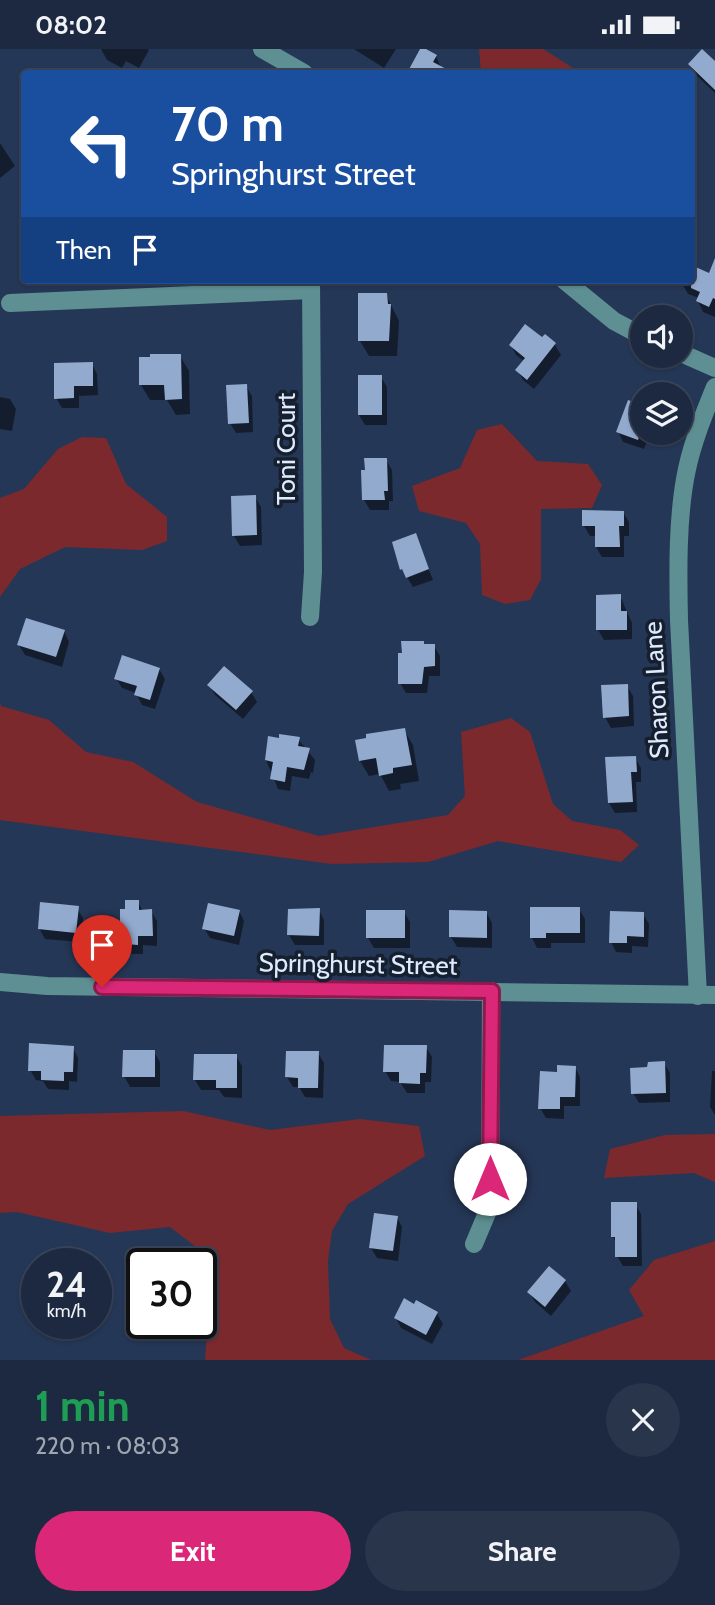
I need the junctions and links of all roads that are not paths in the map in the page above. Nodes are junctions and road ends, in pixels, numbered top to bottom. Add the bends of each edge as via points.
1 (262, 49) edge
2 (299, 70) edge
3 (569, 284) edge
4 (311, 285) edge
5 (10, 303) dead end
6 (630, 330) edge
7 (693, 358) edge
8 (715, 368) edge
9 (715, 387) edge
10 (310, 617) dead end
11 (0, 982) edge
12 (492, 991) junction
13 (707, 995) edge
14 (474, 1244) dead end

1 - 2 street
3 - 6 street
4 - 5 street
4 - 10 street, Toni Court
7 - 8 street
9 - 13 street, Sharon Lane via 687,471 678,558
11 - 12 street, Springhurst Street
12 - 13 street, Springhurst Street
12 - 14 street via 490,1206

